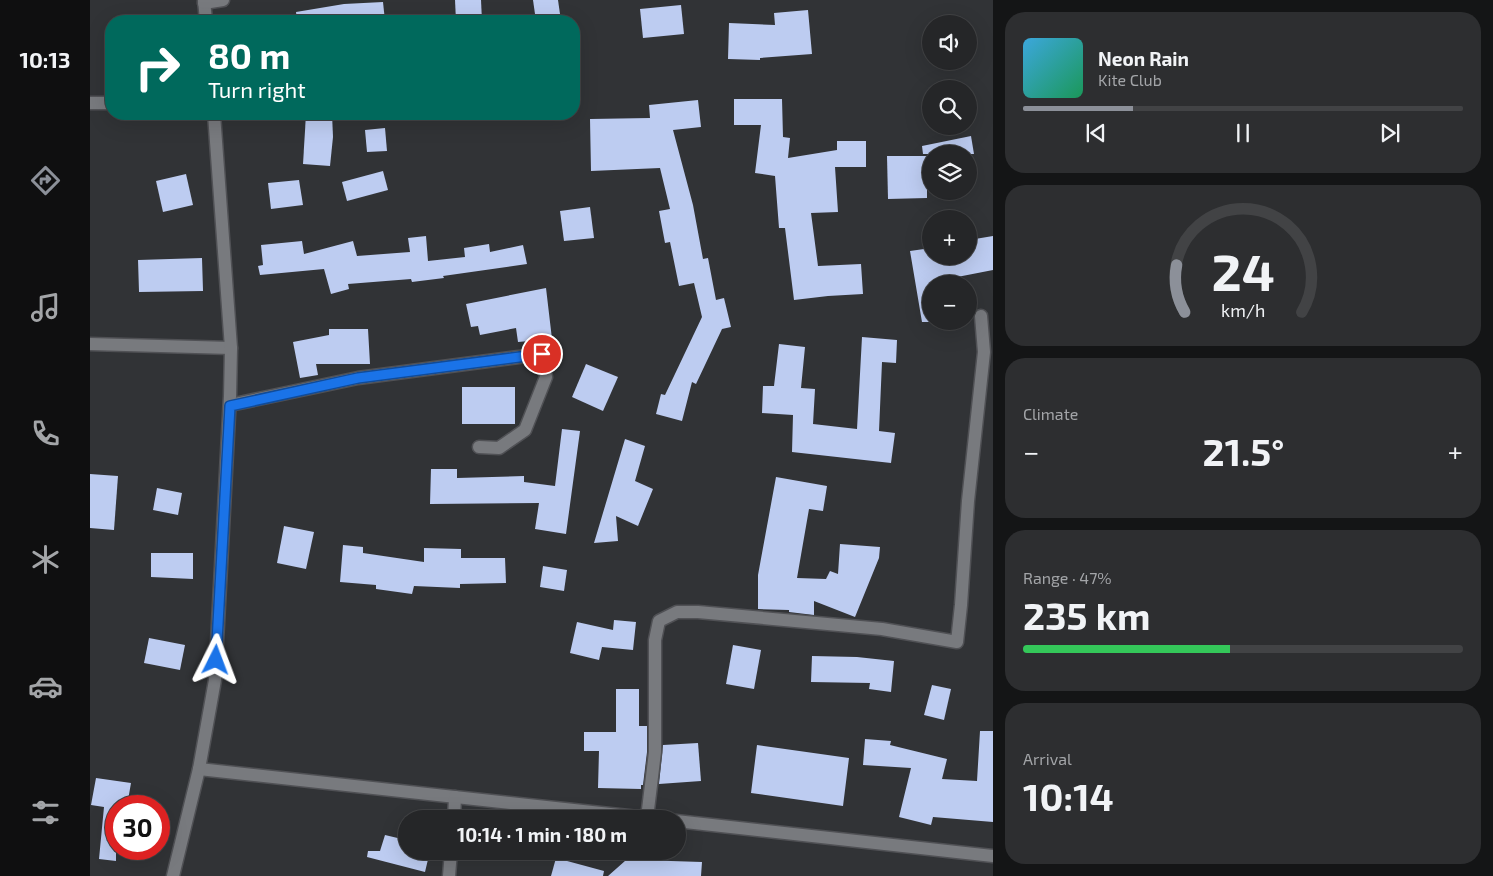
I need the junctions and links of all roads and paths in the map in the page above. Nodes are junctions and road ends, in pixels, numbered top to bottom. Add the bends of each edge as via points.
1 (223, 0) edge
2 (204, 1) edge
3 (205, 15) edge
4 (90, 103) edge
5 (105, 103) edge
6 (214, 120) edge
7 (981, 316) dead end
8 (90, 344) edge
9 (231, 348) junction
10 (230, 406) junction
11 (479, 447) dead end
12 (199, 769) junction
13 (455, 797) junction
14 (454, 810) edge
15 (577, 810) edge
16 (652, 810) edge
17 (686, 822) edge
18 (993, 856) edge
19 (450, 860) edge
20 (172, 876) edge
21 (449, 876) edge

1 - 2 street
2 - 3 street
4 - 5 street
6 - 9 street
7 - 16 street via 984,352 957,642 882,629 698,612 677,612 659,621 655,640
8 - 9 street
9 - 10 street
10 - 11 street via 358,378 542,354 546,377 525,430 499,448
10 - 12 street via 215,680
12 - 13 street
12 - 20 street
13 - 14 street
13 - 15 street
17 - 18 street
19 - 21 street

